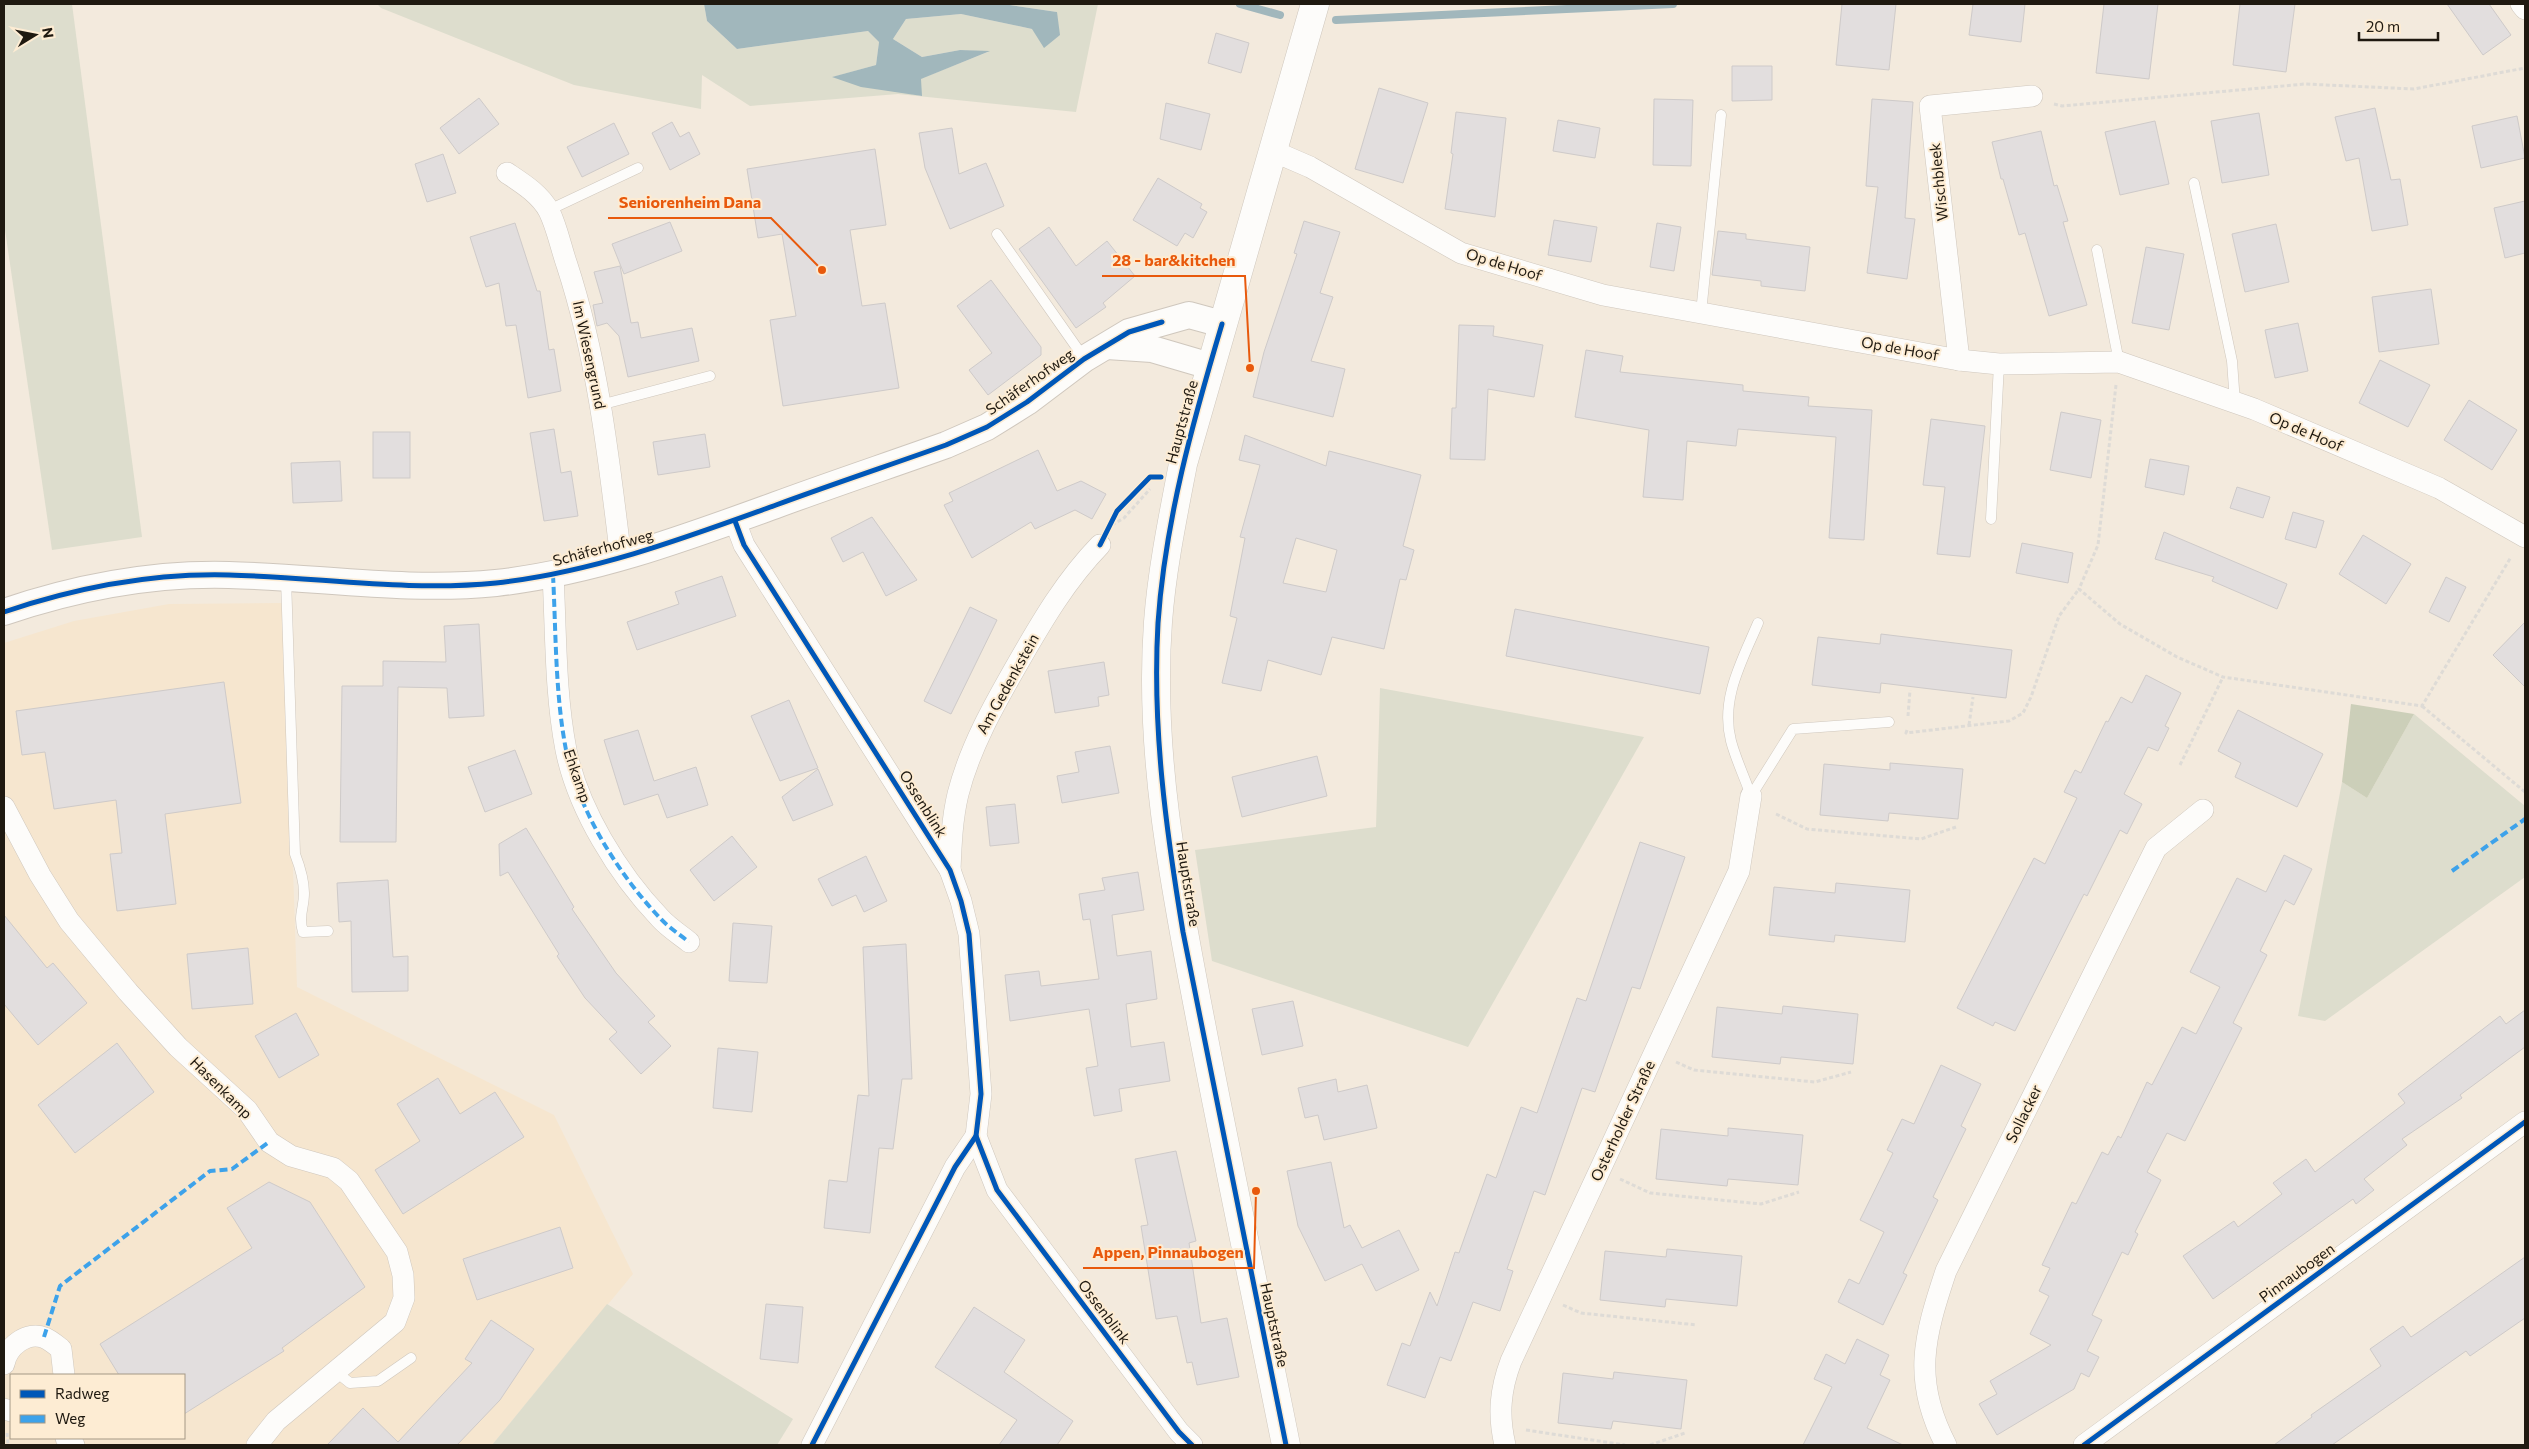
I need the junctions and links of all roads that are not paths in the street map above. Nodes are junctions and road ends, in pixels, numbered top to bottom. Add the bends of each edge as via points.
1 (1314, 4) edge
2 (2521, 4) edge
3 (2525, 9) edge
4 (2032, 96) road end
5 (1721, 115) dead end
6 (1273, 151) junction
7 (638, 168) dead end
8 (507, 173) dead end
9 (2194, 183) dead end
10 (549, 210) junction
11 (996, 234) dead end
12 (2097, 250) dead end
13 (1701, 313) junction
14 (1222, 324) junction
15 (1095, 352) junction
16 (1959, 360) junction
17 (2119, 362) junction
18 (1999, 364) junction
19 (1210, 366) junction
20 (710, 376) dead end
21 (2235, 404) junction
22 (600, 405) junction
23 (1991, 519) dead end
24 (735, 521) junction
25 (2524, 536) edge
26 (1100, 545) dead end
27 (621, 559) junction
28 (552, 575) junction
29 (286, 578) junction
30 (4, 612) edge
31 (1758, 623) dead end
32 (1889, 722) dead end
33 (1751, 796) junction
34 (4, 807) edge
35 (2203, 810) dead end
36 (950, 870) junction
37 (328, 932) dead end
38 (689, 942) dead end
39 (2525, 1122) edge
40 (976, 1136) junction
41 (411, 1358) dead end
42 (4, 1364) edge
43 (335, 1371) junction
44 (64, 1374) edge
45 (256, 1445) edge
46 (812, 1445) edge
47 (1192, 1445) edge
48 (1286, 1445) edge
49 (1505, 1445) edge
50 (1946, 1445) edge
51 (2084, 1445) edge

1 - 6 main road, Hauptstraße
2 - 3 street
4 - 16 street, Wischbleek via 1930,106
5 - 13 lane
6 - 13 street, Op de Hoof via 1310,167 1461,253 1604,295
6 - 14 main road, Hauptstraße
7 - 10 lane
8 - 10 street, Im Wiesengrund via 531,189
9 - 21 lane via 2232,361
10 - 22 street, Im Wiesengrund via 586,331
11 - 15 lane
12 - 17 lane
13 - 16 street, Op de Hoof
14 - 15 street, Schäferhofweg via 1189,315 1129,332
14 - 19 main road, Hauptstraße
15 - 19 street via 1152,349
15 - 24 street, Schäferhofweg via 1028,402 987,427 946,445
16 - 18 street, Op de Hoof
17 - 18 street, Op de Hoof
17 - 21 street, Op de Hoof
18 - 23 lane
19 - 48 main road, Hauptstraße via 1183,464 1160,604 1157,699 1161,780 1184,932
20 - 22 lane
21 - 25 street, Op de Hoof via 2254,409 2439,488
22 - 27 street, Im Wiesengrund
24 - 27 street, Schäferhofweg
24 - 36 street, Ossenblink via 744,545
26 - 36 street, Am Gedenkstein via 1077,569 1057,599 981,727 958,794
27 - 28 street, Schäferhofweg
28 - 29 street, Schäferhofweg via 495,583 429,586
28 - 38 street, Ehkamp via 561,711 567,751 578,786 610,854 661,919
29 - 30 street, Schäferhofweg via 180,576 72,594
29 - 37 lane via 295,854 304,894 299,918 302,932
31 - 33 lane via 1732,683 1729,702 1731,741
32 - 33 lane via 1793,729
33 - 49 street, Osterholder Straße via 1739,871 1503,1382 1500,1405
34 - 43 street, Hasenkamp via 69,920 128,992 178,1047 247,1110 269,1142 291,1156 333,1168 349,1181 397,1252 404,1298 395,1322
35 - 50 street, Sollacker via 2156,848 1946,1271 1929,1323 1924,1382 1930,1407
36 - 40 street, Ossenblink via 962,901 969,934 981,1094
39 - 51 street, Pinnaubogen
40 - 46 street, Ossenblink via 955,1167
40 - 47 street, Ossenblink via 997,1190
41 - 43 lane via 378,1381 350,1383
42 - 44 street via 14,1344 30,1336 44,1337 61,1349
43 - 45 street, Hasenkamp via 276,1421

